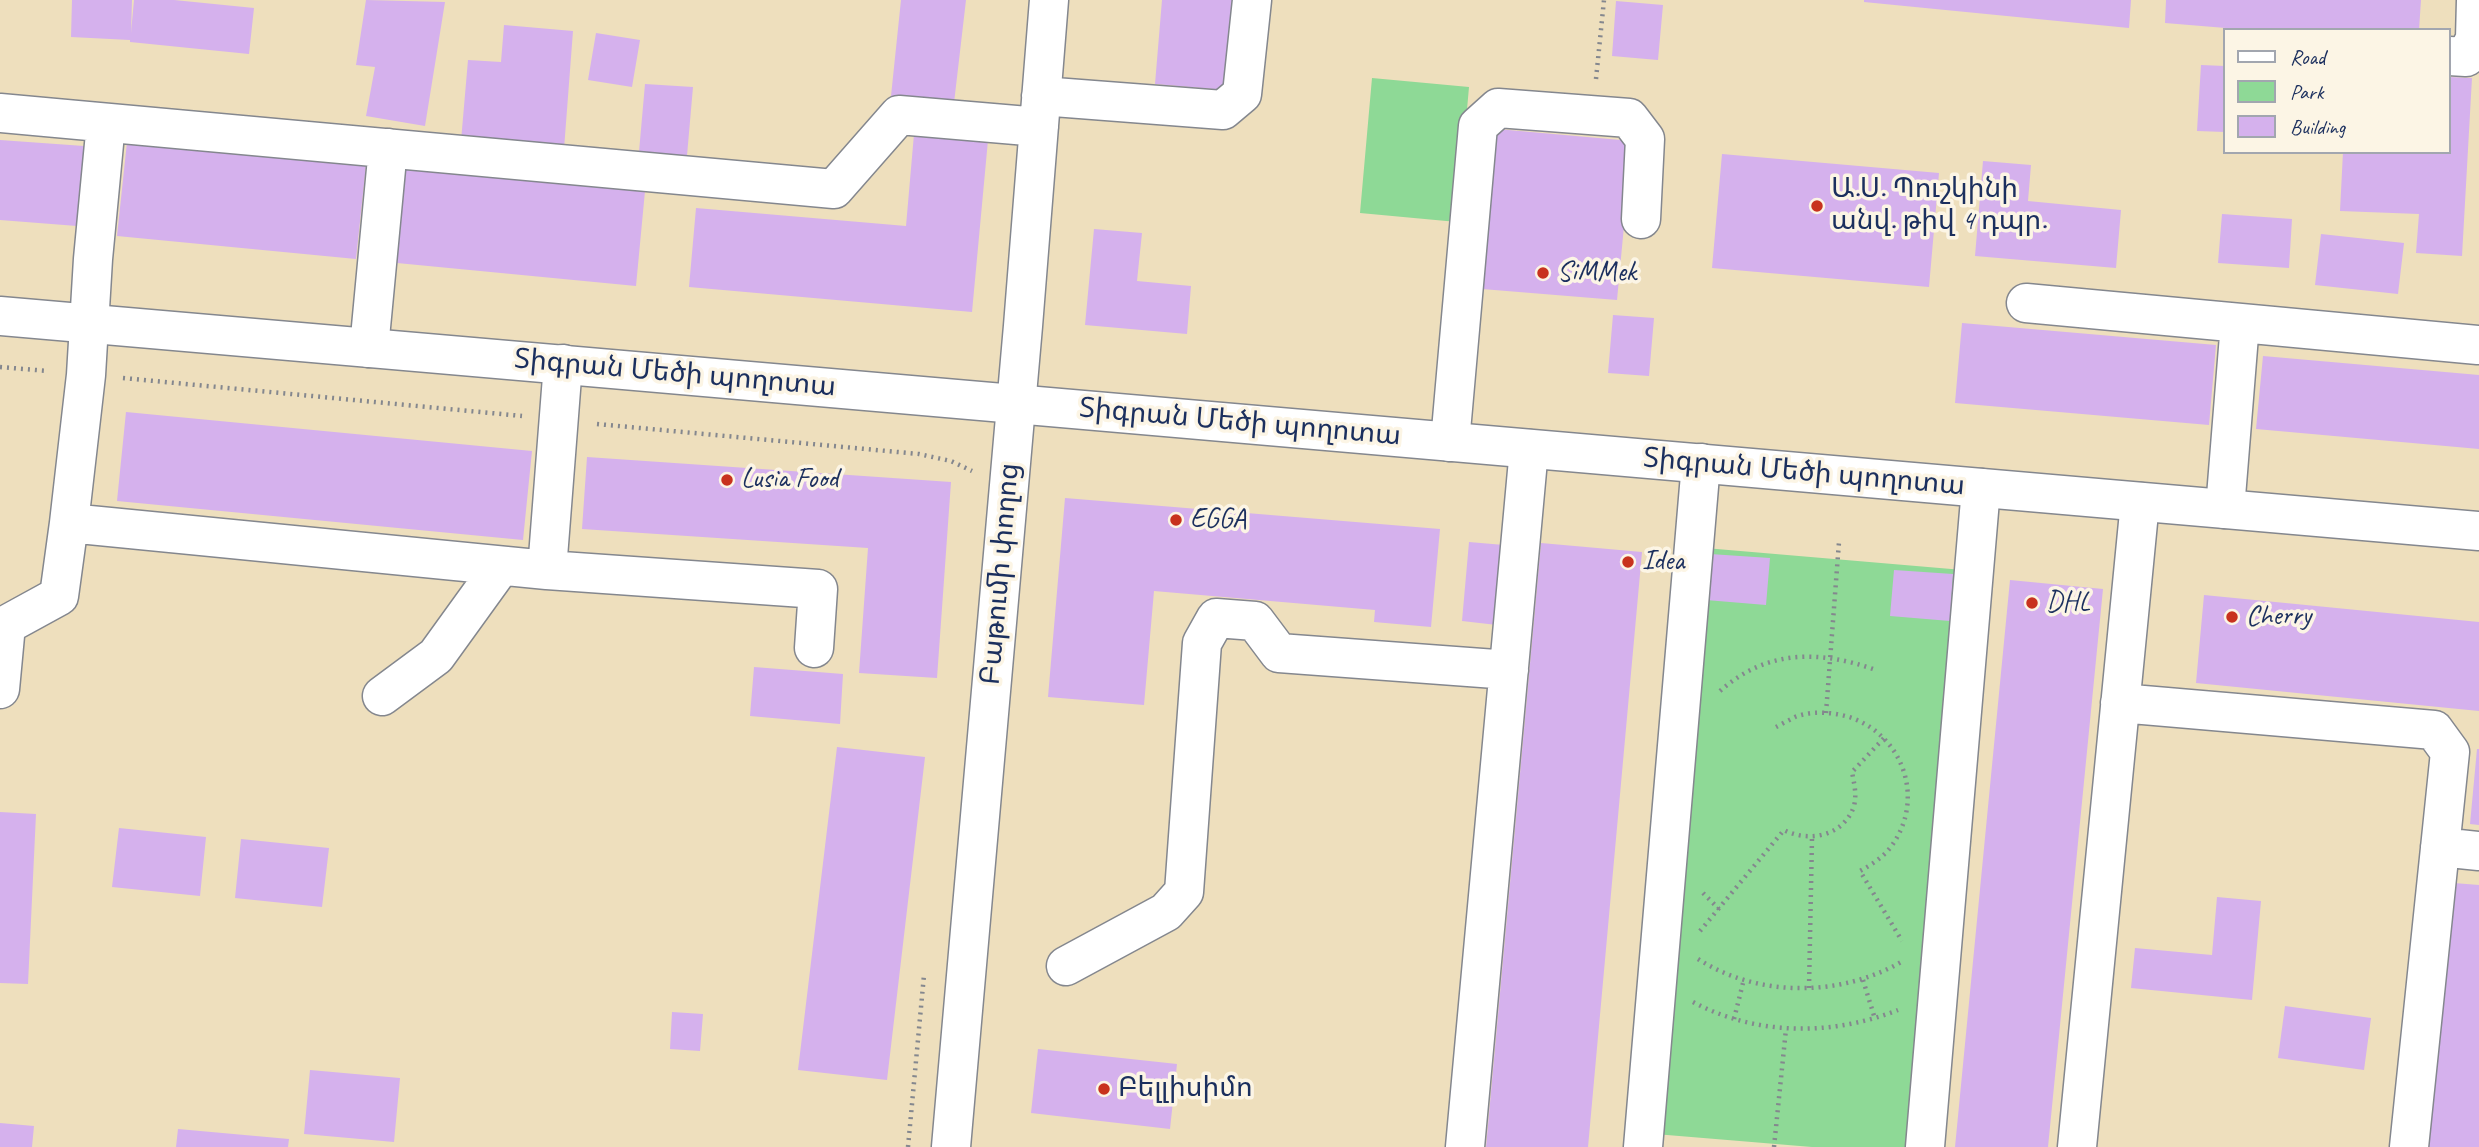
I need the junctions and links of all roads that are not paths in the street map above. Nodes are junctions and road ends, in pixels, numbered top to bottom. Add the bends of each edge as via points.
1 (1049, 0) edge
2 (1252, 0) edge
3 (2476, 0) edge
4 (2451, 56) edge
5 (1040, 111) junction
6 (0, 113) edge
7 (106, 122) junction
8 (388, 148) junction
9 (1641, 219) dead end
10 (2026, 303) dead end
11 (0, 316) edge
12 (2240, 323) junction
13 (89, 324) junction
14 (2478, 345) edge
15 (369, 348) junction
16 (563, 364) junction
17 (1016, 404) junction
18 (1450, 442) junction
19 (1529, 449) junction
20 (1701, 463) junction
21 (1981, 488) junction
22 (2140, 502) junction
23 (2225, 509) junction
24 (69, 523) junction
25 (2479, 531) edge
26 (501, 566) junction
27 (547, 570) junction
28 (814, 648) dead end
29 (1508, 670) junction
30 (0, 689) edge
31 (382, 696) dead end
32 (2120, 703) junction
33 (2440, 847) junction
34 (2479, 851) edge
35 (1066, 966) dead end
36 (951, 1147) edge
37 (1465, 1147) edge
38 (1643, 1147) edge
39 (1926, 1147) edge
40 (2077, 1147) edge
41 (2409, 1147) edge

1 - 5 main road, Բաթումի փողոց
2 - 5 main road via 1242,94 1223,110
3 - 4 main road via 2475,39 2466,57
5 - 8 main road via 899,115 834,189
5 - 17 main road, Բաթումի փողոց
6 - 7 main road
7 - 8 main road
7 - 13 main road
8 - 15 main road
9 - 18 main road via 1645,139 1629,118 1498,108 1478,126
10 - 12 main road
11 - 13 main road, Տիգրան Մեծի պողոտա
12 - 14 main road
12 - 23 main road
13 - 15 main road, Տիգրան Մեծի պողոտա
13 - 24 main road
15 - 16 main road, Տիգրան Մեծի պողոտա
16 - 17 main road, Տիգրան Մեծի պողոտա
16 - 27 main road
17 - 18 main road, Տիգրան Մեծի պողոտա
17 - 36 main road, Բաթումի փողոց
18 - 19 main road, Տիգրան Մեծի պողոտա
19 - 20 main road, Տիգրան Մեծի պողոտա
19 - 29 main road
20 - 21 main road, Տիգրան Մեծի պողոտա
20 - 38 main road via 1673,941 1657,979
21 - 22 main road, Տիգրան Մեծի պողոտա
21 - 39 main road
22 - 23 main road, Տիգրան Մեծի պողոտա
22 - 32 main road
23 - 25 main road, Տիգրան Մեծի պողոտա
24 - 26 main road
24 - 30 main road via 59,596 6,625
26 - 27 main road
26 - 31 main road via 436,656
27 - 28 main road via 818,589
29 - 35 main road via 1279,653 1255,621 1216,618 1202,643 1184,892 1166,912
29 - 37 main road
32 - 33 main road via 2434,730 2450,751
32 - 40 main road
33 - 34 main road
33 - 41 main road

